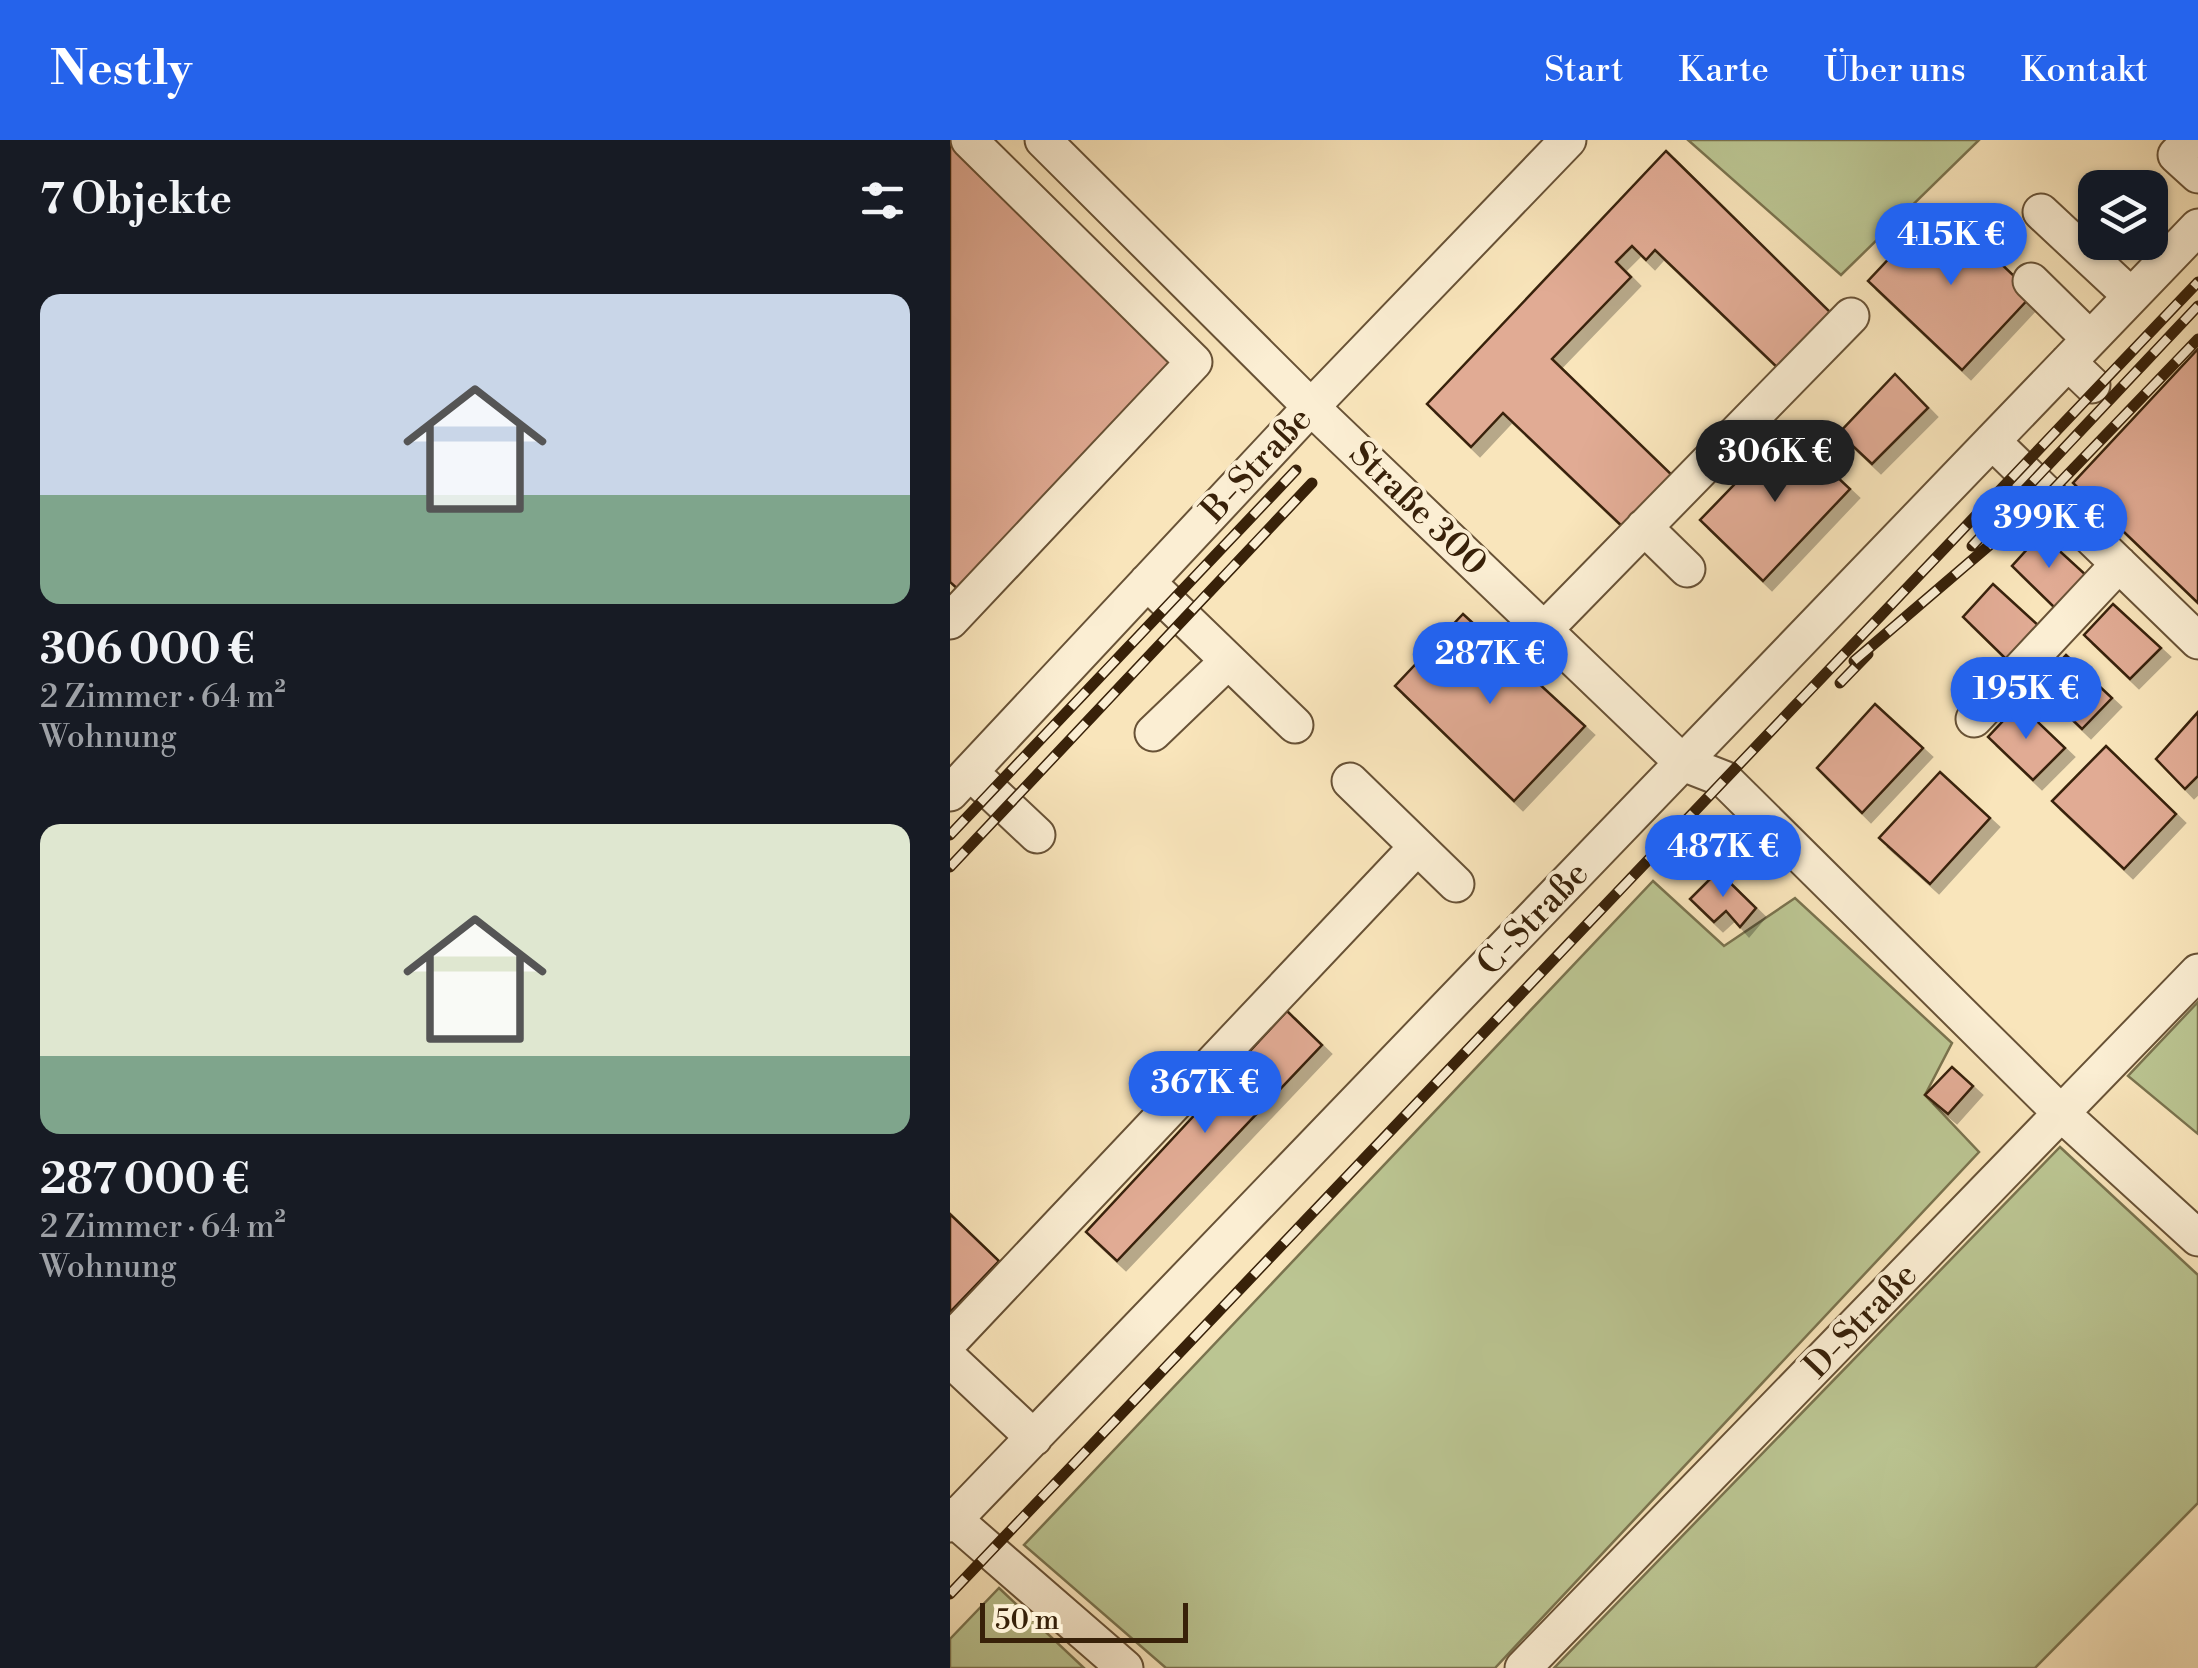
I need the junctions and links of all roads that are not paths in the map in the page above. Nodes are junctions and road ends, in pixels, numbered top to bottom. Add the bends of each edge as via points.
1 (969, 140) edge
2 (1043, 140) edge
3 (1568, 140) edge
4 (2190, 140) edge
5 (2198, 175) edge
6 (2041, 212) dead end
7 (2198, 227) edge
8 (2031, 281) dead end
9 (2131, 296) junction
10 (1850, 316) dead end
11 (2083, 362) junction
12 (1311, 406) junction
13 (1992, 441) junction
14 (1644, 528) junction
15 (2118, 564) junction
16 (1688, 569) dead end
17 (1147, 582) junction
18 (950, 620) edge
19 (1544, 630) junction
20 (2198, 641) edge
21 (1228, 660) junction
22 (1974, 718) dead end
23 (1295, 724) dead end
24 (1153, 732) dead end
25 (1683, 762) junction
26 (1350, 781) dead end
27 (960, 782) edge
28 (1037, 835) dead end
29 (1417, 847) junction
30 (1456, 884) dead end
31 (2198, 972) edge
32 (2062, 1114) junction
33 (2198, 1238) edge
34 (950, 1341) edge
35 (950, 1359) edge
36 (1034, 1438) junction
37 (951, 1520) edge
38 (1126, 1668) edge
39 (1523, 1668) edge

1 - 18 lane via 1194,362
2 - 12 lane, Straße 300
3 - 12 lane, B-Straße
4 - 5 lane via 2176,154
6 - 9 lane
7 - 9 lane, C-Straße
8 - 11 lane
9 - 11 lane, C-Straße
10 - 14 lane
11 - 13 lane, C-Straße
12 - 17 lane, B-Straße
12 - 19 lane, Straße 300
13 - 15 lane
13 - 25 lane, C-Straße
14 - 16 lane
14 - 19 lane
15 - 20 lane
15 - 22 lane
17 - 21 lane
17 - 27 lane, B-Straße
19 - 25 lane, Straße 300
21 - 23 lane
21 - 24 lane
25 - 32 lane, Straße 300 via 1724,779
25 - 36 lane, C-Straße
26 - 29 lane
27 - 28 lane
29 - 30 lane
29 - 34 lane
31 - 32 lane, D-Straße
32 - 33 lane, Straße 300
32 - 39 lane, D-Straße
35 - 36 lane
36 - 37 lane, C-Straße
37 - 38 lane

